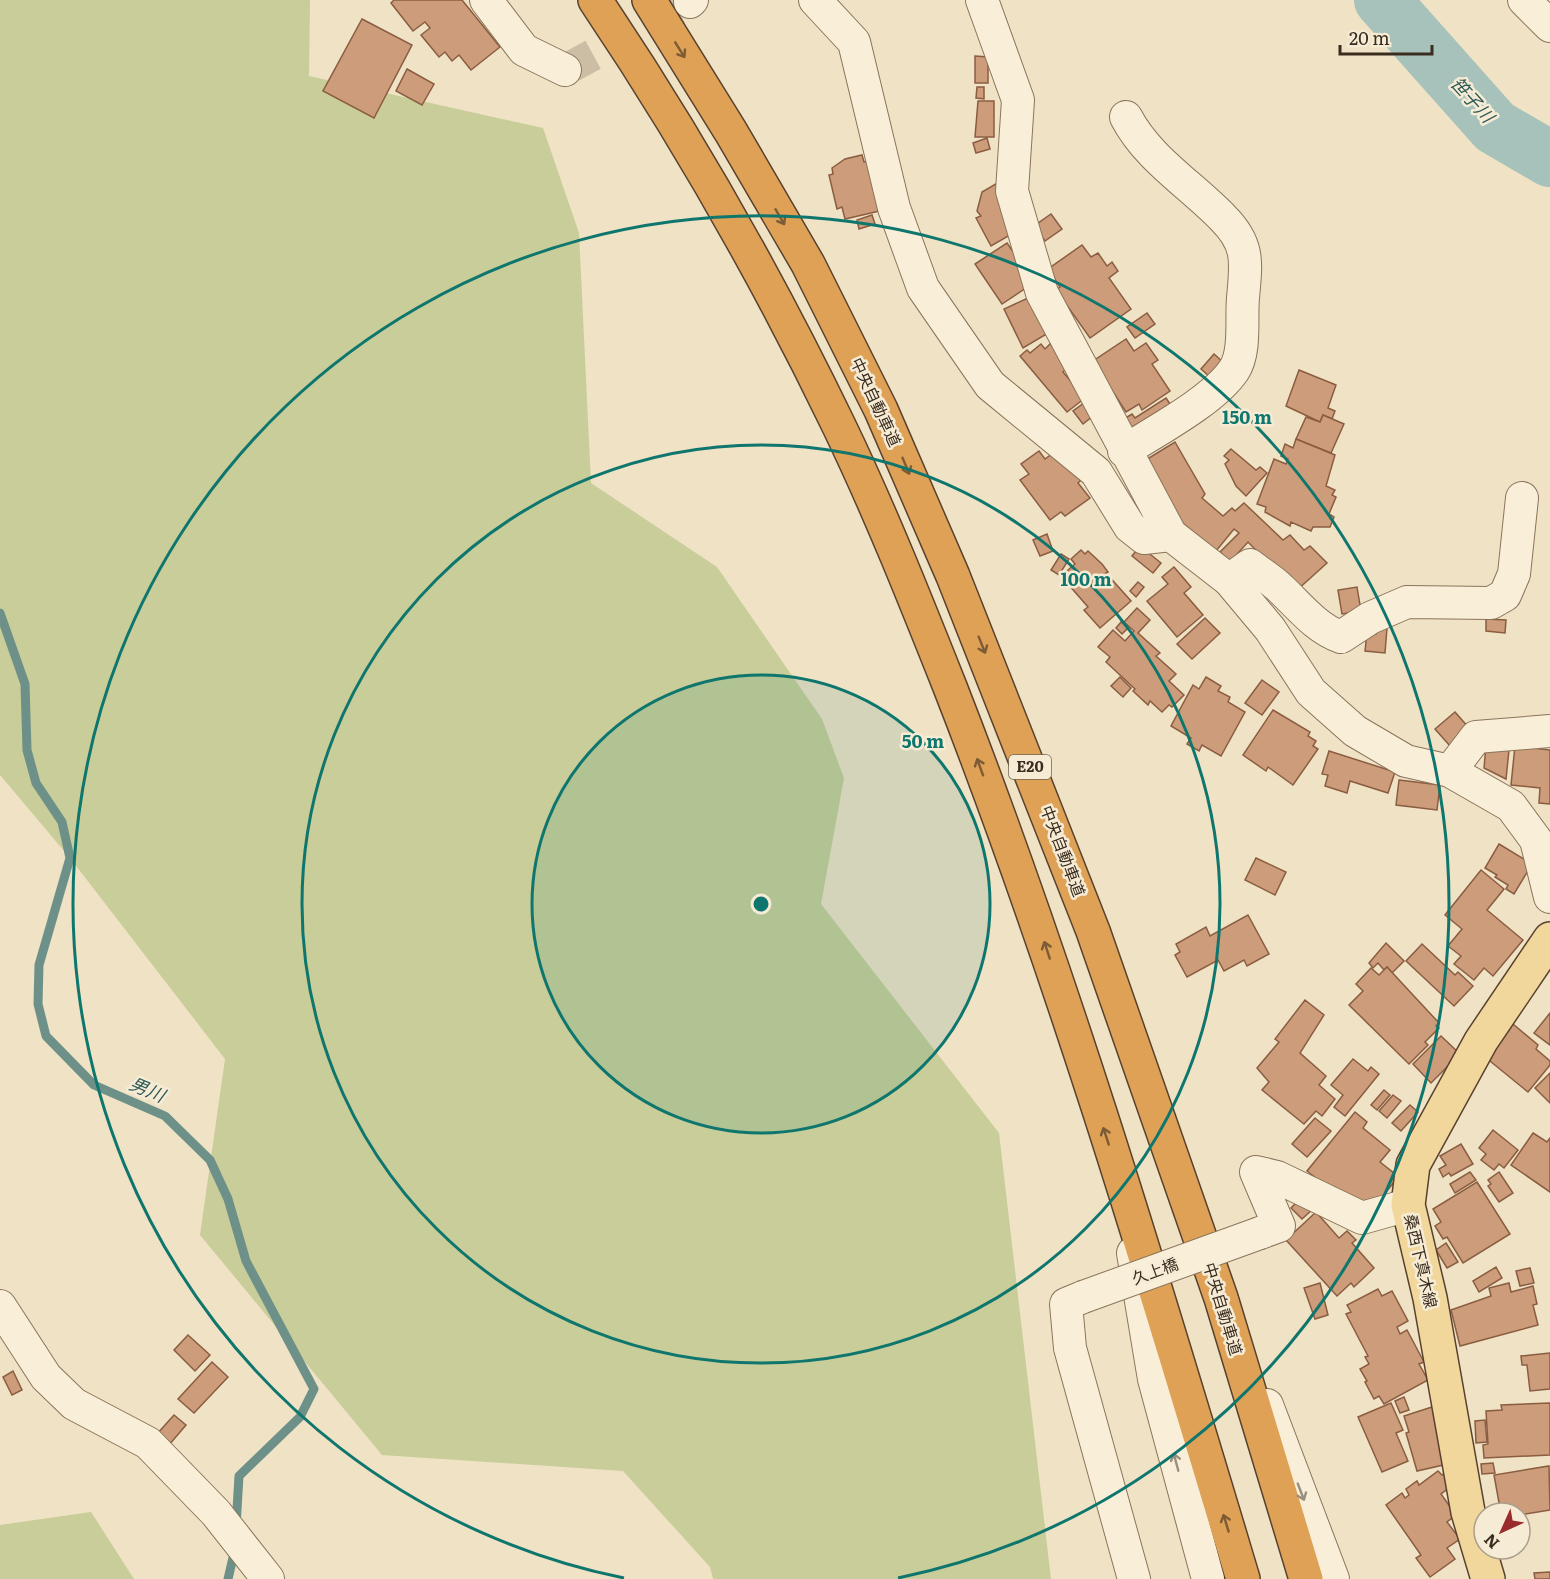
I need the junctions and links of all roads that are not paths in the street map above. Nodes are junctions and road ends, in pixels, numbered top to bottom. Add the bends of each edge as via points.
1 (486, 0) edge
2 (595, 0) edge
3 (649, 0) edge
4 (815, 0) edge
5 (982, 0) edge
6 (1524, 0) edge
7 (1550, 26) edge
8 (565, 70) dead end
9 (1126, 117) dead end
10 (1124, 451) junction
11 (1522, 498) dead end
12 (1171, 535) junction
13 (1229, 580) junction
14 (1550, 731) edge
15 (1450, 771) junction
16 (1550, 897) edge
17 (1550, 939) edge
18 (1167, 1144) junction
19 (1120, 1179) junction
20 (1408, 1205) junction
21 (0, 1306) edge
22 (268, 1579) edge
23 (1134, 1579) edge
24 (1208, 1579) edge
25 (1243, 1579) edge
26 (1306, 1579) edge
27 (1333, 1579) edge
28 (1488, 1579) edge

1 - 8 street via 524,50
19 -> 2 highway, E20 via 1039,925 906,578 845,439 769,288
3 -> 18 highway, 中央自動車道 / E20 via 807,264 881,410 1017,733 1094,931
4 - 12 street via 854,42 894,208 923,288 990,385 1096,472 1130,527 1144,538
5 - 10 street via 1018,100 1012,191 1042,293
6 - 7 street
9 - 10 street via 1150,154 1225,219 1240,239 1247,259 1243,334 1235,369 1204,399
10 - 12 street
11 - 13 street via 1514,574 1506,595 1491,603 1407,602 1370,618 1341,637 1250,566
12 - 13 street
13 - 15 street via 1270,629 1311,692 1355,731 1406,761
14 - 15 street via 1476,736
15 - 16 street via 1511,806 1536,840
17 - 20 main road, 桑西下真木線 via 1480,1041 1413,1165
18 - 26 highway, 中央自動車道 / E20 via 1221,1298
18 -> 27 street
24 -> 19 street via 1154,1379
25 -> 19 highway, E20
20 - 23 street, 久上橋, bridge via 1362,1218 1277,1177 1256,1173 1279,1226 1066,1304 1070,1348
20 - 28 main road, 桑西下真木線 via 1430,1298 1468,1512
21 - 22 street via 46,1377 74,1404 148,1443 216,1512

